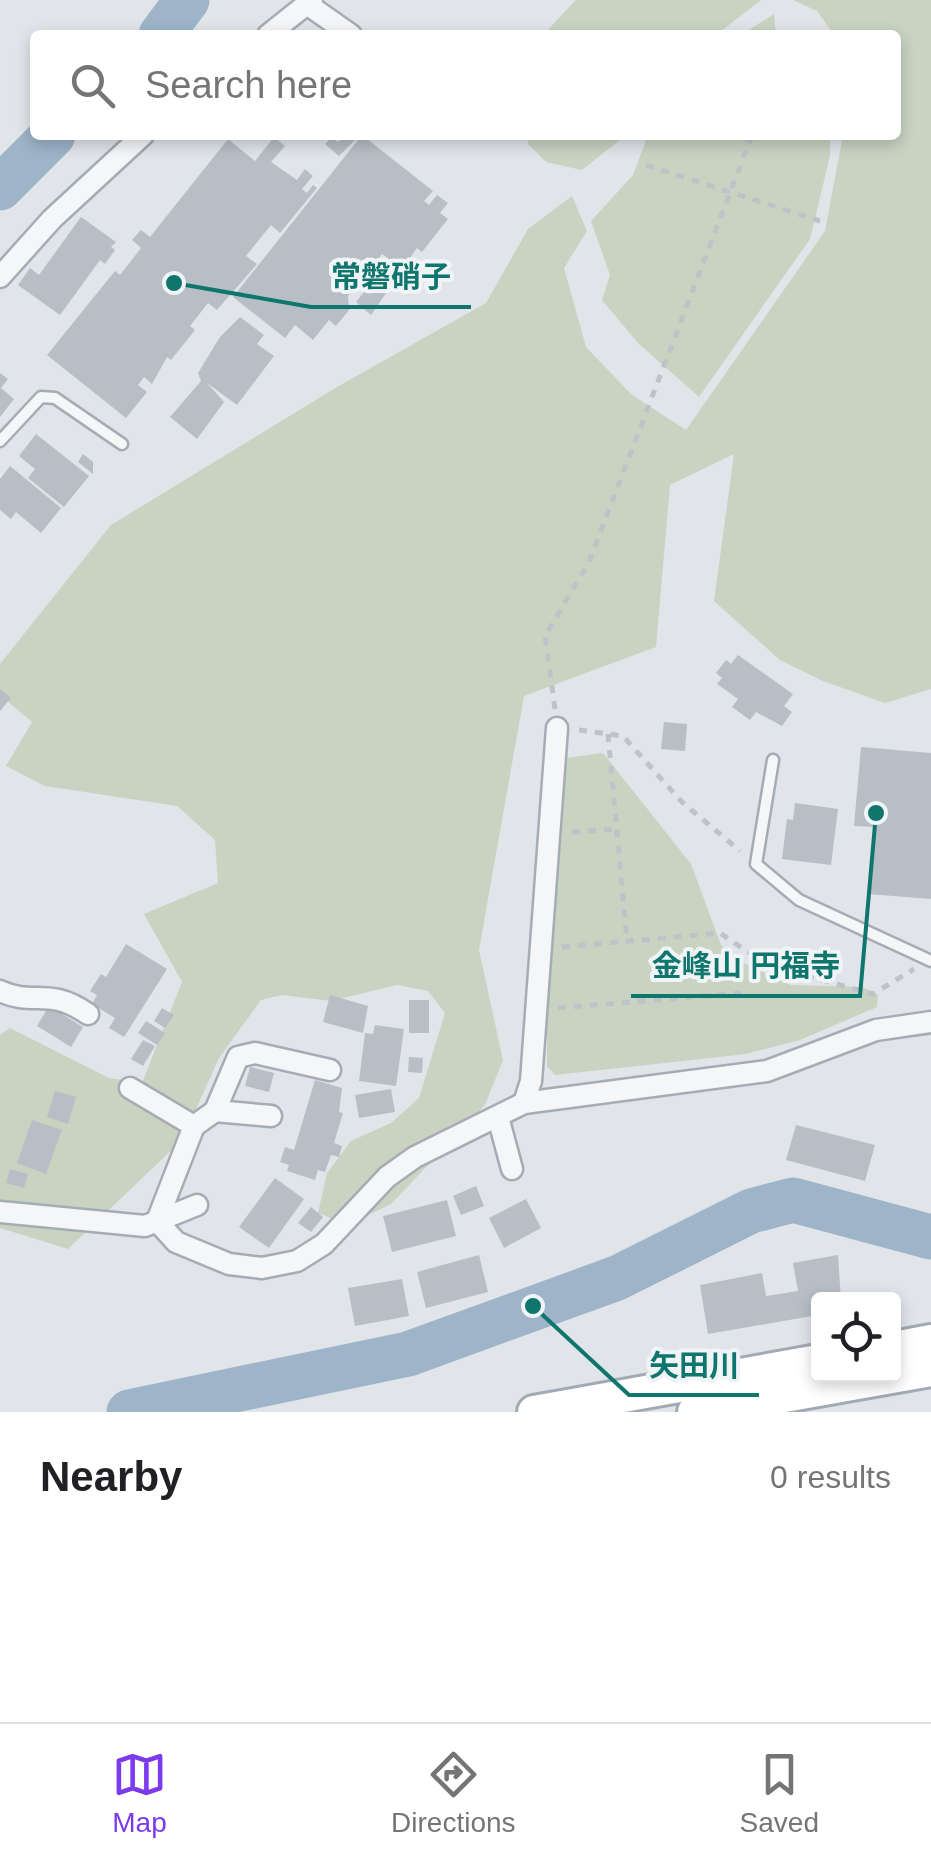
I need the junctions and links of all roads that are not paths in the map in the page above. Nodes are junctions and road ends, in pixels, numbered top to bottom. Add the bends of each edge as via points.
1 (310, 2) edge
2 (274, 30) edge
3 (345, 30) edge
4 (138, 140) edge
5 (0, 277) edge
6 (0, 441) edge
7 (122, 444) dead end
8 (557, 728) road end
9 (773, 760) dead end
10 (930, 961) edge
11 (0, 991) edge
12 (88, 1014) dead end
13 (931, 1022) edge
14 (330, 1070) dead end
15 (130, 1088) dead end
16 (524, 1103) junction
17 (214, 1112) junction
18 (271, 1116) dead end
19 (498, 1117) junction
20 (194, 1126) junction
21 (512, 1169) dead end
22 (198, 1205) dead end
23 (0, 1212) edge
24 (157, 1221) junction
25 (931, 1341) edge
26 (901, 1347) edge
27 (811, 1362) edge
28 (931, 1370) edge
29 (534, 1412) edge
30 (694, 1412) edge

1 - 2 street
1 - 3 street
4 - 5 street
6 - 7 lane via 41,396
8 - 16 street via 531,1081
9 - 10 lane via 756,864 799,900
11 - 12 street via 62,997
13 - 16 street via 876,1030 767,1071
14 - 17 street via 255,1054 238,1057
15 - 20 street
16 - 19 street
17 - 18 street
17 - 20 street
19 - 21 street
19 - 24 street via 387,1177 324,1244 297,1261 262,1268 229,1264 176,1242
20 - 24 street
22 - 24 street
23 - 24 street via 144,1226
25 - 26 main road
27 - 29 main road
28 - 30 main road

